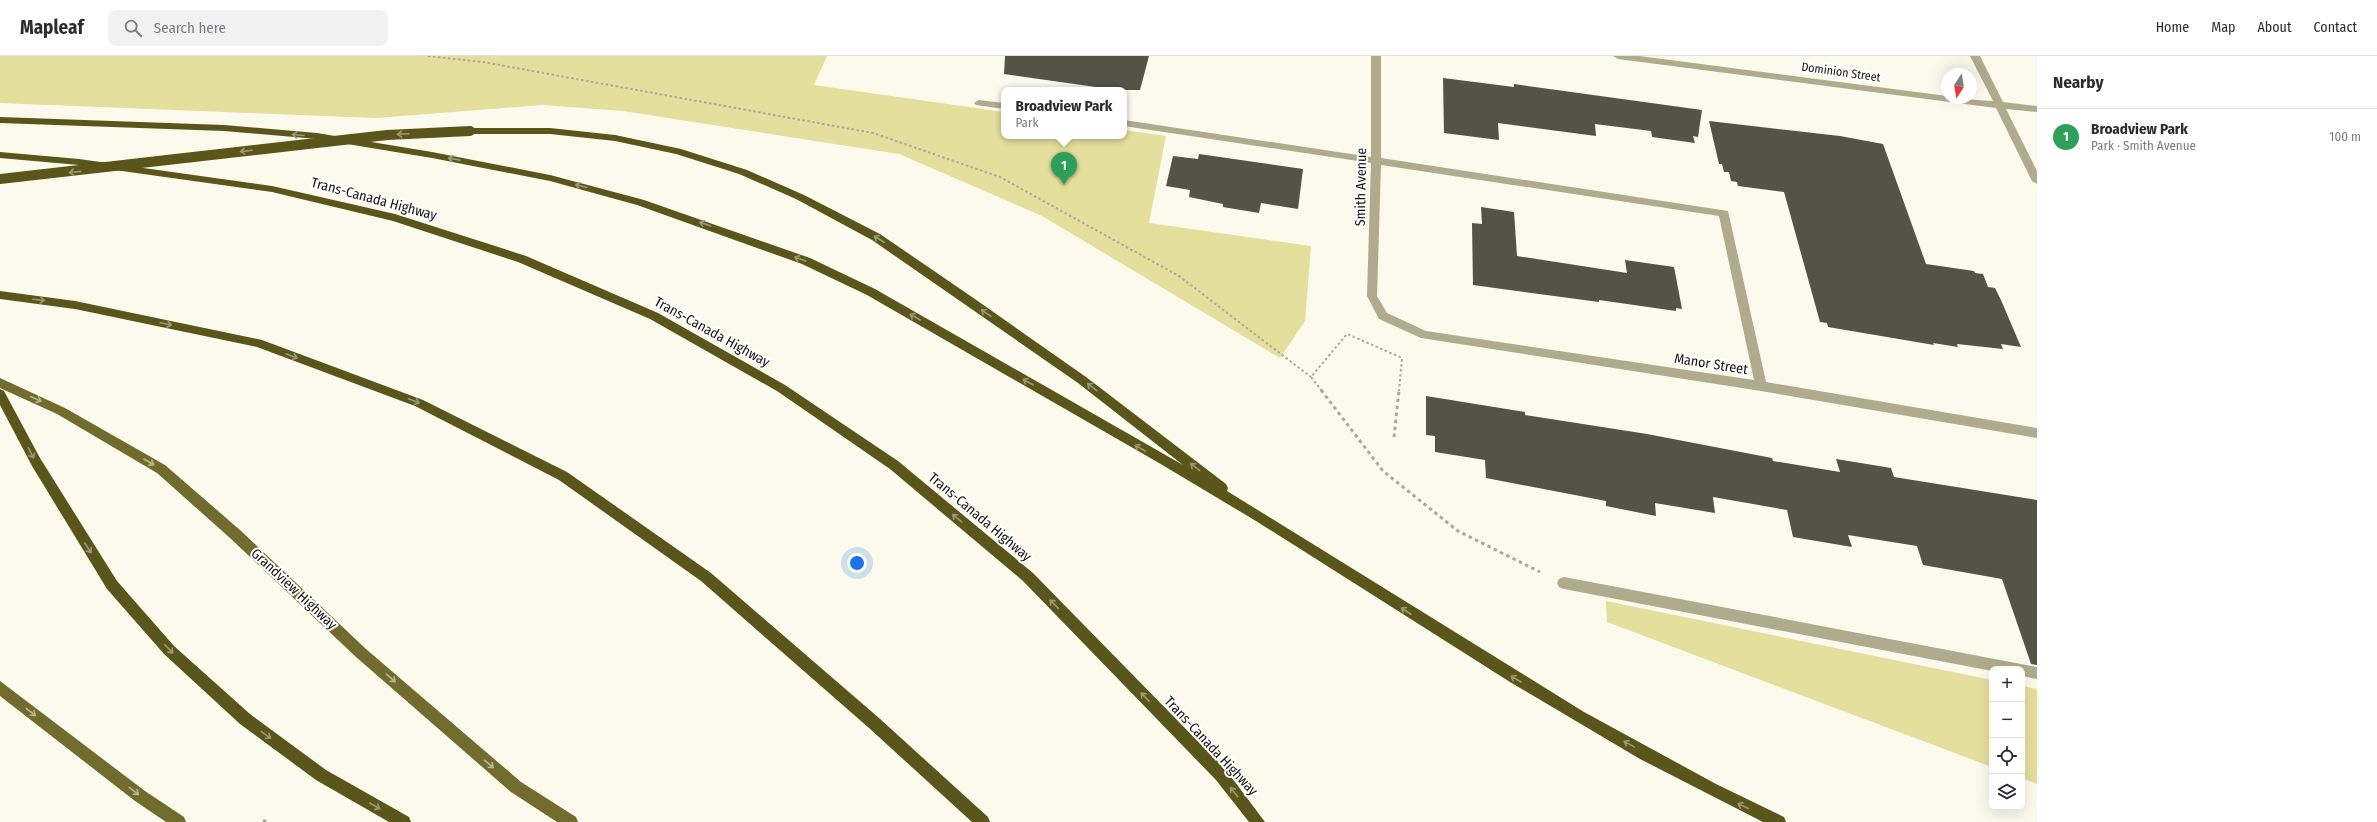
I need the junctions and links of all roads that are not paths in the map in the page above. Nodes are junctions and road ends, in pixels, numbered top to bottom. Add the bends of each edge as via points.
1 (1376, 56) edge
2 (1618, 56) edge
3 (1975, 56) edge
4 (979, 103) dead end
5 (1001, 106) edge
6 (2000, 106) junction
7 (2037, 109) edge
8 (0, 120) edge
9 (1127, 123) edge
10 (0, 155) edge
11 (1376, 160) junction
12 (0, 179) edge
13 (2037, 181) edge
14 (0, 295) edge
15 (1383, 316) joint
16 (0, 383) edge
17 (1761, 386) junction
18 (0, 394) edge
19 (2037, 433) edge
20 (1259, 517) junction
21 (1564, 583) road end
22 (1999, 666) edge
23 (2025, 671) edge
24 (2037, 673) edge
25 (0, 688) edge
26 (179, 822) edge
27 (404, 822) edge
28 (571, 822) edge
29 (983, 822) edge
30 (1258, 822) edge
31 (1779, 822) edge

1 - 11 street, Smith Avenue
2 - 6 street, Dominion Street
3 - 6 street
4 - 5 street
6 - 7 street, Dominion Street
6 - 13 street
20 -> 8 highway via 871,292 806,261 640,202 543,177 317,136 133,124
9 - 11 street
30 -> 10 highway, Trans-Canada Highway via 1221,775 1028,577 894,465 781,388 654,316 522,259 395,218 272,189 79,162
11 - 15 street, Smith Avenue via 1372,296
11 - 17 street via 1724,213
20 -> 12 highway, bridge via 1076,375 876,237 800,197 743,172 678,151 615,138 550,132 470,131 372,137
14 -> 29 highway via 75,305 258,343 419,403 563,476 706,577
15 - 17 street, Manor Street via 1425,335
16 -> 28 main road, Grandview Highway via 61,411 161,469 235,534 362,653 510,782
17 - 19 street, Manor Street
18 -> 27 highway via 67,515 112,585 170,650 245,718 321,775
31 -> 20 highway via 1718,794 1483,660
21 - 22 street
23 - 24 street
25 -> 26 main road via 140,796

